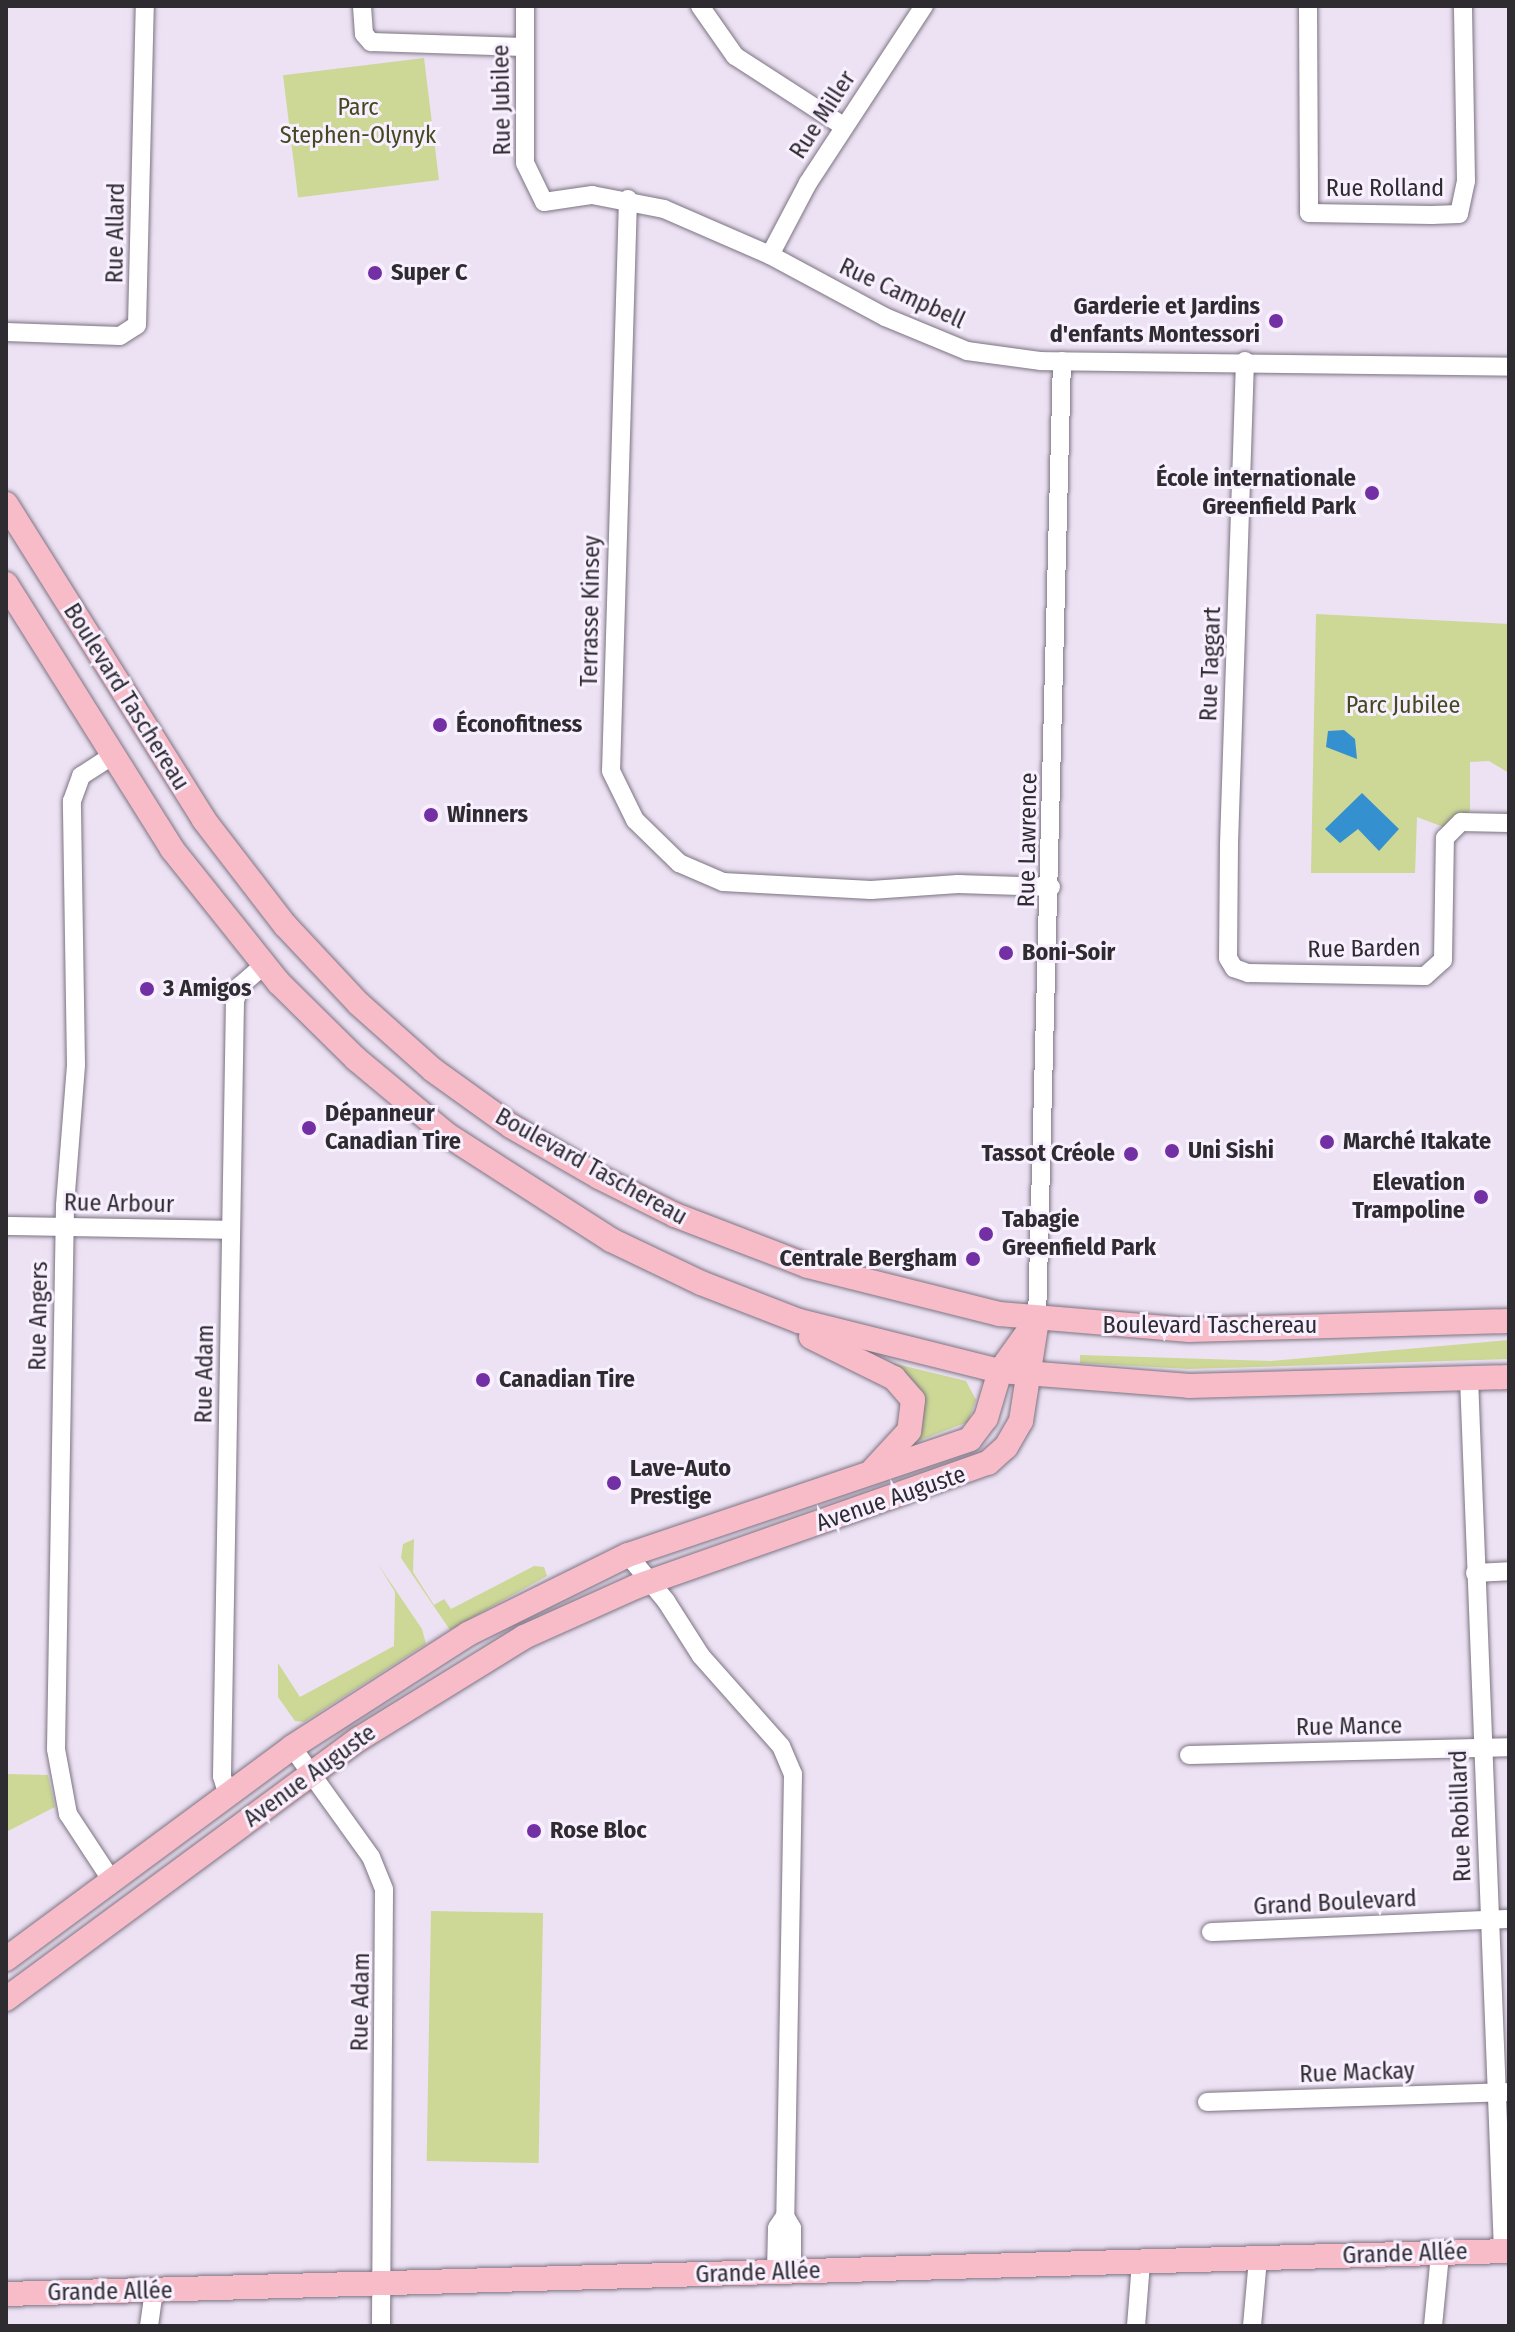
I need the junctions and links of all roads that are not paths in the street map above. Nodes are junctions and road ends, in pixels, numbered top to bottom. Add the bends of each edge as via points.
1 (145, 6) edge
2 (362, 6) edge
3 (525, 6) edge
4 (700, 6) edge
5 (924, 6) edge
6 (1308, 6) edge
7 (1463, 6) edge
8 (524, 47) junction
9 (843, 126) junction
10 (628, 199) junction
11 (770, 255) junction
12 (6, 332) edge
13 (1062, 361) junction
14 (1245, 361) junction
15 (1509, 367) edge
16 (6, 504) edge
17 (6, 584) edge
18 (112, 756) junction
19 (1509, 823) edge
20 (1051, 887) junction
21 (263, 966) junction
22 (1234, 968) joint
23 (6, 1226) edge
24 (65, 1227) junction
25 (231, 1230) junction
26 (701, 1283) junction
27 (1037, 1320) junction
28 (1509, 1321) edge
29 (1000, 1371) junction
30 (1031, 1375) junction
31 (1509, 1377) edge
32 (1469, 1378) junction
33 (871, 1472) junction
34 (628, 1555) junction
35 (1509, 1571) edge
36 (1475, 1573) junction
37 (651, 1582) junction
38 (292, 1747) junction
39 (1509, 1747) edge
40 (1482, 1748) junction
41 (1189, 1755) dead end
42 (311, 1774) junction
43 (228, 1795) junction
44 (112, 1881) junction
45 (1509, 1919) edge
46 (1489, 1920) junction
47 (1211, 1932) dead end
48 (6, 1959) edge
49 (6, 1999) edge
50 (1502, 2092) edge
51 (1207, 2102) dead end
52 (1506, 2251) edge
53 (1440, 2254) junction
54 (1258, 2259) junction
55 (1141, 2262) junction
56 (784, 2272) junction
57 (382, 2285) junction
58 (154, 2291) junction
59 (6, 2294) edge
60 (149, 2326) edge
61 (381, 2326) edge
62 (1136, 2326) edge
63 (1252, 2326) edge
64 (1433, 2326) edge

1 - 12 street, Rue Allard via 137,325 120,336
2 - 8 street via 364,34 371,42
3 - 8 street, Rue Jubilee
4 - 9 street via 735,56
5 - 9 street, Rue Miller
6 - 7 street, Rue Rolland via 1309,213 1432,215 1459,214 1466,181
8 - 10 street, Rue Jubilee via 525,163 544,202 592,195
9 - 11 street, Rue Miller
10 - 11 street, Rue Campbell
10 - 20 street, Terrasse Kinsey via 611,771 635,820 679,863 723,882 871,890 958,884
11 - 13 street, Rue Campbell via 885,317 967,351
13 - 14 street, Rue Campbell
13 - 20 street, Rue Lawrence
14 - 15 street, Rue Campbell
14 - 22 street, Rue Taggart via 1229,850 1228,958
16 - 27 main road, Boulevard Taschereau via 228,854 325,969 433,1070 533,1140 675,1215 831,1273
17 - 18 main road, Boulevard Taschereau
18 - 21 main road, Boulevard Taschereau via 186,869
18 - 24 street, Rue Angers via 81,776 73,795 76,1065
19 - 22 street, Rue Barden via 1461,822 1445,838 1443,960 1425,976 1248,973
20 - 27 street, Rue Lawrence
21 - 25 street, Rue Adam via 236,997
21 - 26 main road, Boulevard Taschereau via 344,1048 446,1134 569,1216
23 - 24 street, Rue Arbour
24 - 25 street, Rue Arbour
24 - 44 street, Rue Angers via 56,1762 73,1824
25 - 43 street, Rue Adam via 222,1776
26 - 29 main road, Boulevard Taschereau via 846,1335
26 - 33 main road via 903,1386 914,1405 911,1426
27 - 28 main road, Boulevard Taschereau via 1203,1331
27 - 29 main road, Avenue Auguste
27 - 30 main road, Avenue Auguste
29 - 30 main road, Boulevard Taschereau
29 - 33 main road, Avenue Auguste via 986,1418 970,1439
30 - 32 main road, Boulevard Taschereau via 1189,1386
30 - 37 main road, Avenue Auguste via 1014,1435 981,1468
31 - 32 main road, Boulevard Taschereau
32 - 36 street, Rue Robillard
33 - 34 main road, Avenue Auguste
34 - 37 street
34 - 38 main road, Avenue Auguste via 443,1648
35 - 36 street
36 - 40 street, Rue Robillard
37 - 42 main road, Avenue Auguste via 524,1637
37 - 56 street via 701,1656 781,1746 793,1774 785,2216 777,2228
38 - 42 street, Rue Adam
38 - 43 main road, Avenue Auguste
39 - 40 street, Rue Mance
40 - 41 street, Rue Mance
40 - 46 street, Rue Robillard
42 - 49 main road, Avenue Auguste
42 - 57 street, Rue Adam via 371,1857 385,1895
43 - 44 main road, Avenue Auguste
44 - 48 main road, Avenue Auguste
45 - 46 street, Grand Boulevard
46 - 47 street, Grand Boulevard
46 - 50 street, Rue Robillard
50 - 51 street, Rue Mackay
50 - 52 street, Rue Robillard
52 - 53 main road, Grande Allée
53 - 54 main road, Grande Allée
53 - 64 street
54 - 55 main road, Grande Allée
54 - 63 street
55 - 56 main road, Grande Allée
55 - 62 street
56 - 57 main road, Grande Allée
57 - 58 main road, Grande Allée
57 - 61 street, Rue Adam
58 - 59 main road, Grande Allée
58 - 60 street

